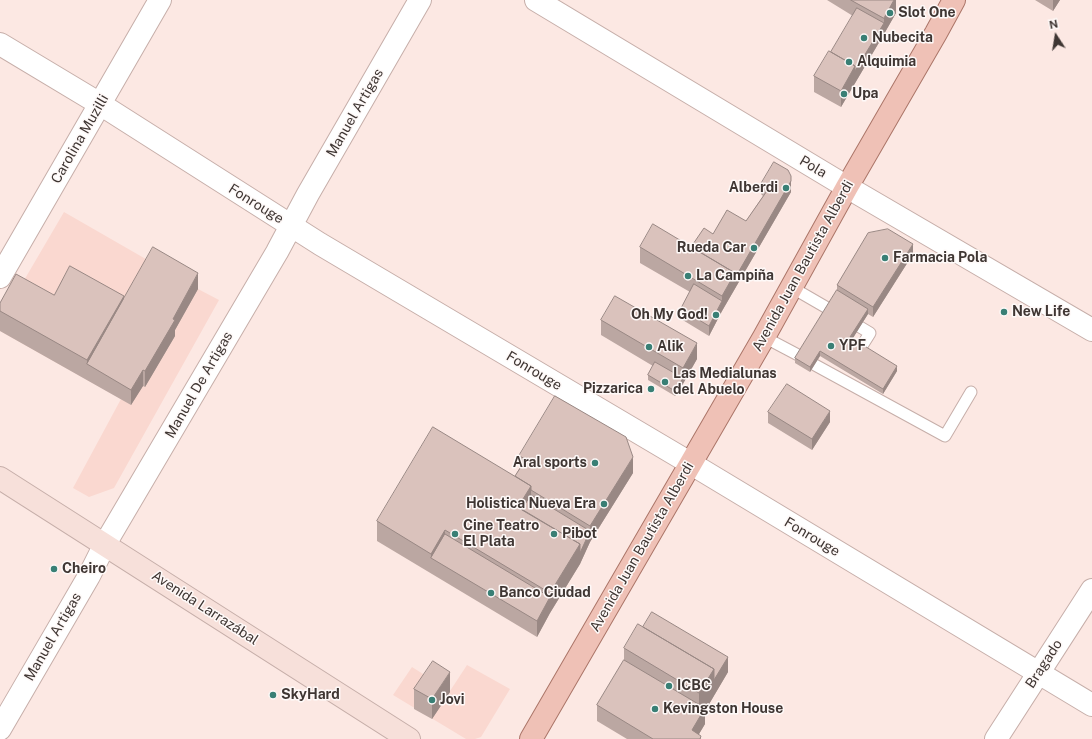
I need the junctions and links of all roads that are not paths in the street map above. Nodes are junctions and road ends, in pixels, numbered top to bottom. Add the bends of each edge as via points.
1 (160, 0) edge
2 (420, 0) edge
3 (536, 0) edge
4 (954, 0) edge
5 (0, 44) edge
6 (100, 104) junction
7 (847, 187) junction
8 (291, 225) junction
9 (0, 277) edge
10 (792, 287) junction
11 (829, 309) edge
12 (860, 327) edge
13 (1092, 330) edge
14 (764, 337) junction
15 (860, 349) edge
16 (800, 356) edge
17 (815, 365) edge
18 (971, 392) dead end
19 (690, 463) junction
20 (0, 478) edge
21 (105, 544) junction
22 (1092, 590) edge
23 (1038, 673) junction
24 (1092, 705) edge
25 (0, 729) edge
26 (409, 739) edge
27 (531, 739) edge
28 (996, 739) edge

1 - 6 street, Carolina Muzilli
2 - 8 street, Manuel Artigas
3 - 7 street, Pola
4 - 7 main road, Avenida Juan Bautista Alberdi
5 - 6 street, Fonrouge
6 - 8 street, Fonrouge
6 - 9 street, Carolina Muzilli
7 - 10 main road, Avenida Juan Bautista Alberdi
7 - 13 street, Pola
8 - 19 street, Fonrouge
8 - 21 street, Manuel De Artigas
10 - 11 lane
10 - 14 main road, Avenida Juan Bautista Alberdi
12 - 15 lane via 870,333
14 - 16 lane
14 - 19 main road, Avenida Juan Bautista Alberdi
17 - 18 lane via 844,376 945,436
19 - 23 street, Fonrouge
19 - 27 main road, Avenida Juan Bautista Alberdi
20 - 21 street, Avenida Larrazábal
21 - 25 street, Manuel Artigas
21 - 26 street, Avenida Larrazábal
22 - 23 street, Bragado
23 - 24 street, Fonrouge
23 - 28 street, Bragado

